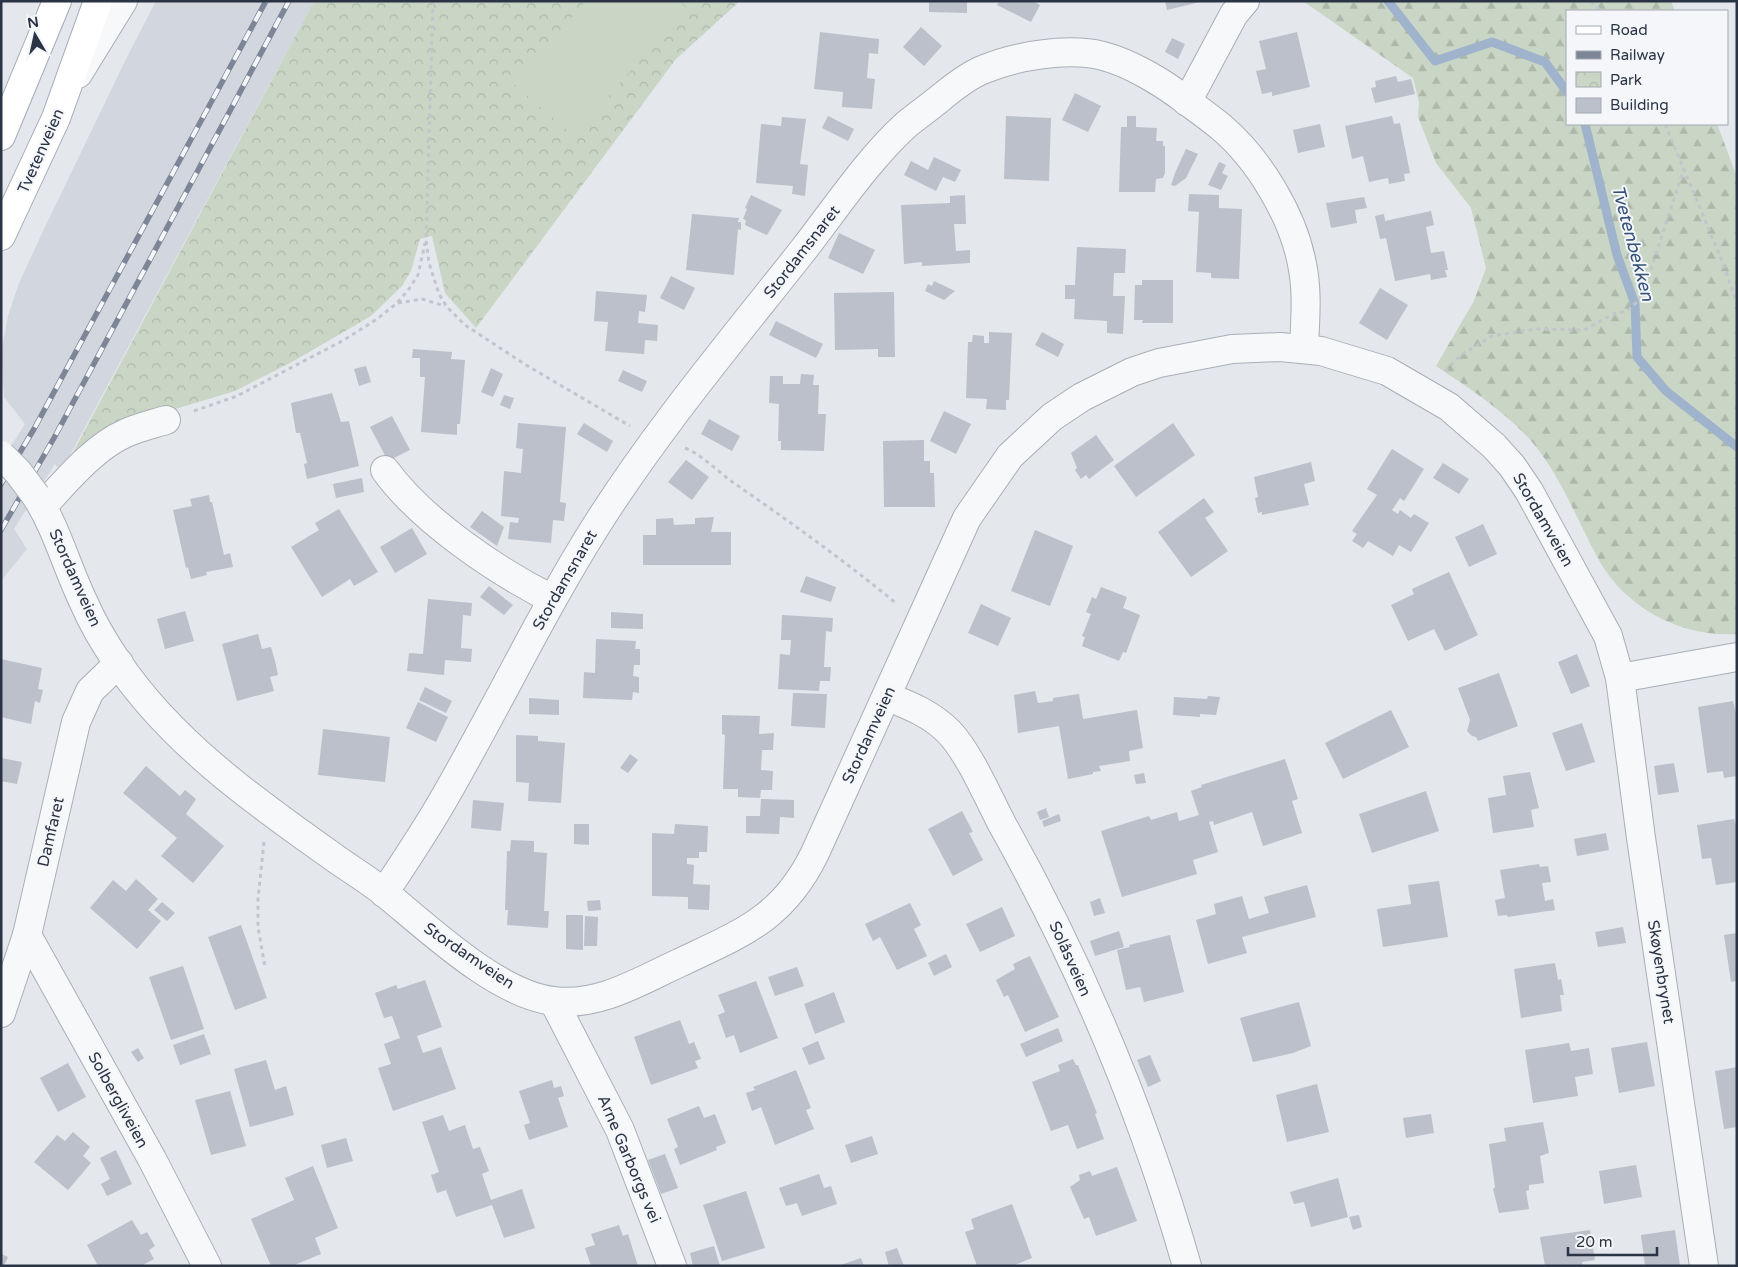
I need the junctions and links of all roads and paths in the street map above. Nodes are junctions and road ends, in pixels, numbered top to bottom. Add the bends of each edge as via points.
1 (57, 1) edge
2 (98, 1) edge
3 (123, 1) edge
4 (433, 1) edge
5 (1245, 1) edge
6 (1591, 1) edge
7 (1600, 10) edge
8 (67, 92) junction
9 (1187, 102) junction
10 (1665, 125) edge
11 (1, 136) edge
12 (1684, 168) junction
13 (1, 236) edge
14 (426, 240) junction
15 (397, 303) junction
16 (1737, 303) edge
17 (447, 308) junction
18 (1304, 349) junction
19 (1441, 375) dead end
20 (166, 420) joint
21 (657, 439) junction
22 (1, 455) edge
23 (385, 470) dead end
24 (39, 501) junction
25 (552, 599) junction
26 (922, 618) junction
27 (1737, 658) edge
28 (118, 663) junction
29 (1620, 678) junction
30 (888, 697) junction
31 (272, 813) junction
32 (384, 893) junction
33 (27, 935) junction
34 (265, 967) dead end
35 (554, 1002) junction
36 (1, 1013) edge
37 (207, 1266) edge
38 (672, 1266) edge
39 (1186, 1266) edge
40 (1704, 1266) edge

1 - 11 main road
2 - 8 main road, Tvetenveien
3 - 8 street, Tvetenveien
4 - 14 path
5 - 9 street via 1234,14
6 - 7 path
8 - 13 main road, Tvetenveien
9 - 18 street, Stordamsnaret via 1223,129 1244,151 1278,199 1290,223 1305,283
9 - 21 street, Stordamsnaret via 1152,78 1104,56 1039,55 1006,61 979,71 905,126 858,179 731,338
10 - 12 path
12 - 16 path
12 - 19 path via 1642,297 1627,311 1613,314 1584,330 1536,329 1492,336 1461,355
14 - 15 path via 418,275
14 - 17 path via 433,280
15 - 17 path via 422,299
15 - 20 path via 344,340 237,396
17 - 21 path via 484,339
18 - 26 street, Stordamveien via 1232,349 1159,363 1107,384 1052,417 1010,456 979,498
18 - 29 street, Stordamveien via 1349,358 1387,371 1449,407 1494,446 1529,491 1595,610 1608,636
20 - 24 street via 115,439
21 - 25 street, Stordamsnaret via 599,522
21 - 26 path via 698,455 877,586 904,610
22 - 24 street, Stordamveien, bridge
23 - 25 street via 413,504 503,571
24 - 28 street, Stordamveien via 83,602
25 - 32 street, Stordamsnaret via 441,804
26 - 30 street, Stordamveien
27 - 29 street
28 - 31 street, Stordamveien via 170,725 210,763
28 - 33 street, Damfaret via 90,691 76,722
29 - 40 street, Skøyenbrynet
30 - 35 street, Stordamveien via 808,866 791,894 739,934 629,987 591,999
30 - 39 street, Solåsveien via 926,713 951,734 1017,849 1063,940 1138,1117 1169,1204
31 - 32 street, Stordamveien
31 - 34 path via 264,833 258,899 258,927
32 - 35 street, Stordamveien via 419,923 500,980 532,996
33 - 36 street, Damfaret
33 - 37 street, Solbergliveien via 152,1159
35 - 38 street, Arne Garborgs vei via 620,1130

